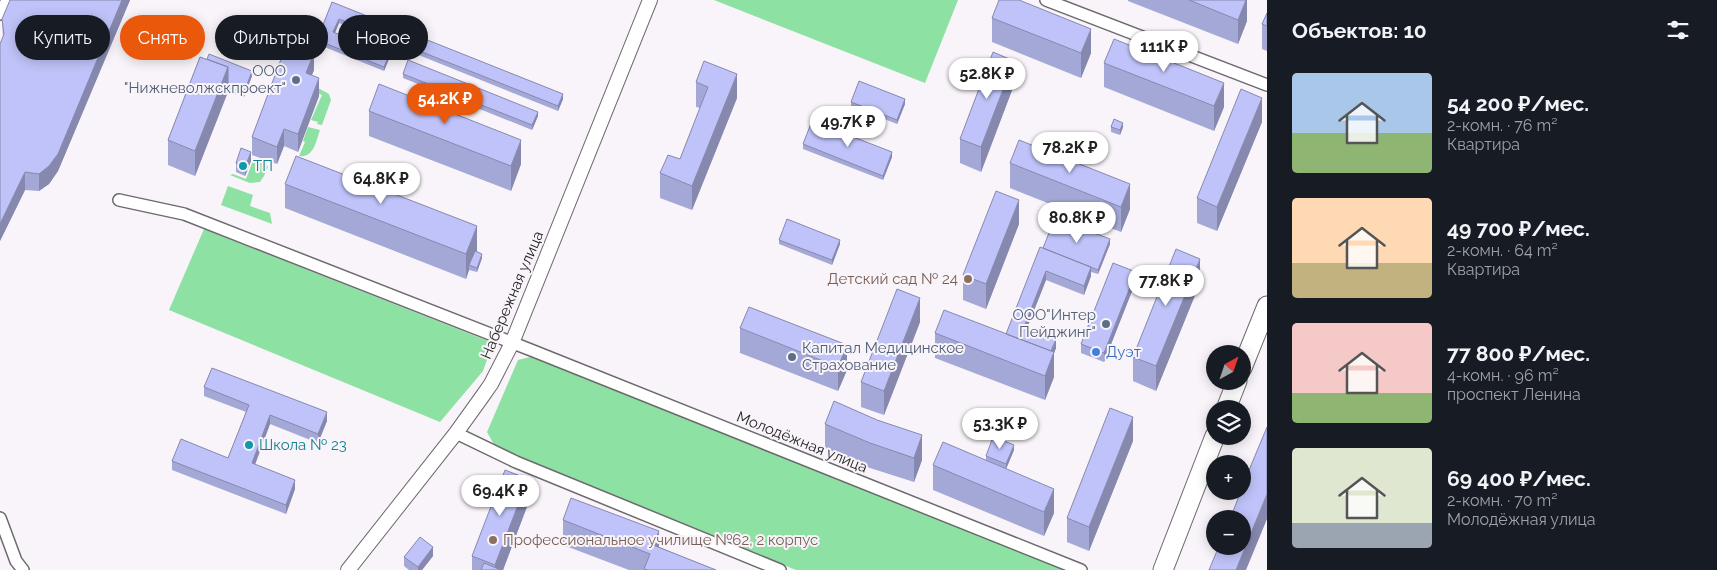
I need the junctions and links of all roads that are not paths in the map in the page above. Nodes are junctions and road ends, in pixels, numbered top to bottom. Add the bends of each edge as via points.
1 (7, 0) edge
2 (650, 0) edge
3 (1046, 0) edge
4 (0, 14) edge
5 (1267, 85) edge
6 (119, 200) dead end
7 (1267, 306) edge
8 (512, 343) junction
9 (1251, 346) edge
10 (456, 432) junction
11 (1212, 445) edge
12 (0, 518) edge
13 (23, 570) edge
14 (348, 570) edge
15 (780, 570) edge
16 (1081, 570) edge
17 (1163, 570) edge

1 - 4 street
2 - 8 street, Набережная улица
3 - 5 street
6 - 8 street, Молодёжная улица via 184,214
7 - 9 main road
8 - 10 street, Набережная улица via 491,384
8 - 16 street, Молодёжная улица
10 - 14 street, Набережная улица
10 - 15 street via 516,462
11 - 17 main road
12 - 13 street via 16,561

